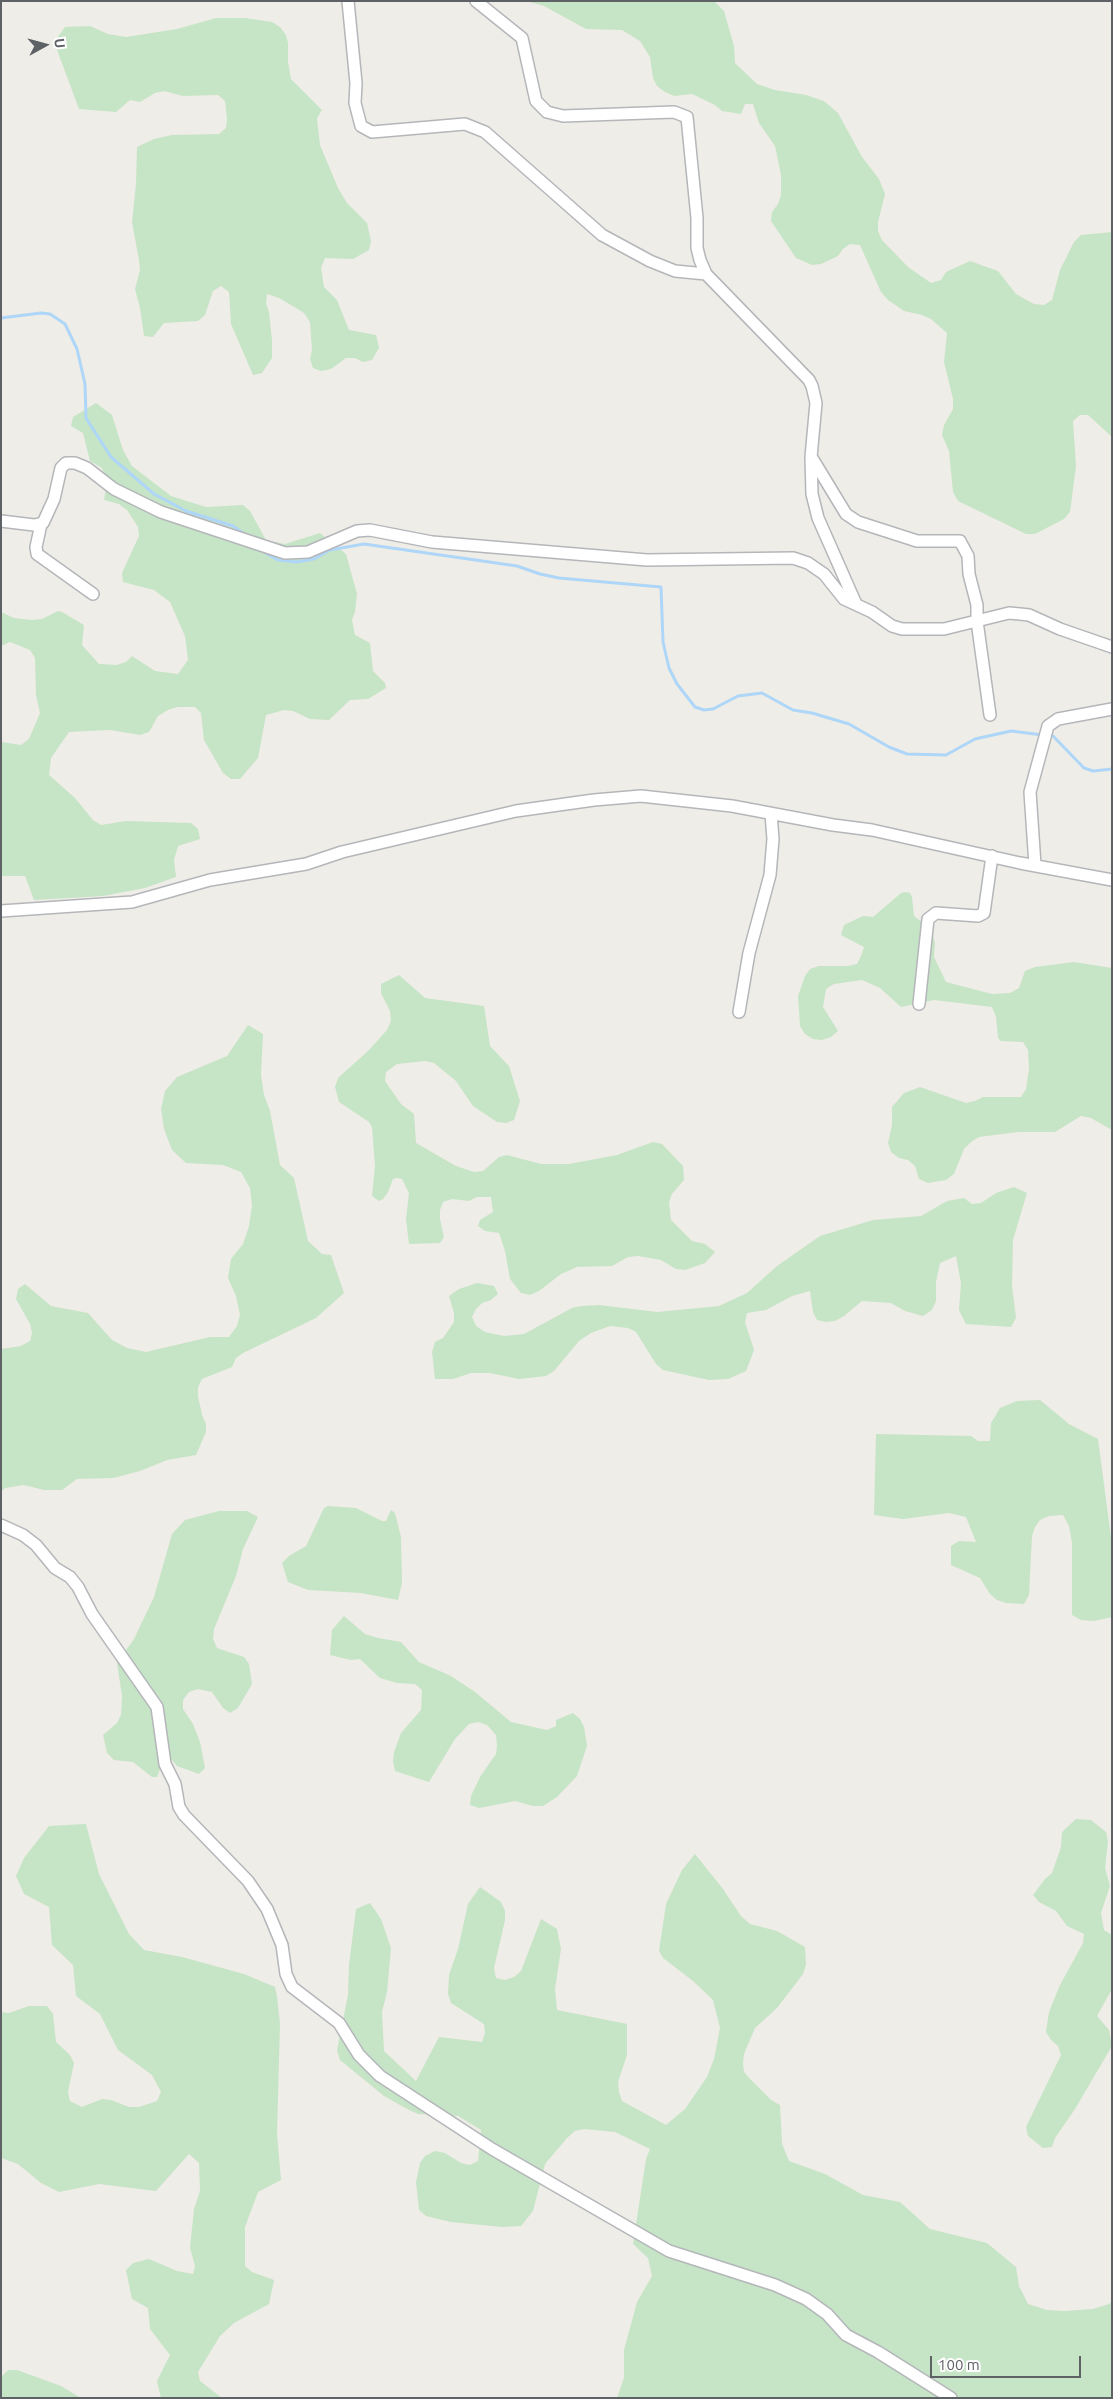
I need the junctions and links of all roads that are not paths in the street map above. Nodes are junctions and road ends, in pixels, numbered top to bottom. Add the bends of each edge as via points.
1 (348, 1) edge
2 (476, 1) edge
3 (706, 274) junction
4 (811, 457) junction
5 (1, 521) edge
6 (41, 524) junction
7 (93, 594) dead end
8 (856, 604) junction
9 (977, 621) junction
10 (1112, 647) edge
11 (1112, 709) edge
12 (990, 714) dead end
13 (770, 814) junction
14 (992, 856) junction
15 (1035, 865) junction
16 (1112, 880) edge
17 (1, 911) edge
18 (919, 1004) dead end
19 (739, 1012) dead end
20 (1, 1525) edge
21 (952, 2398) edge

1 - 3 street via 355,103 361,126 372,132 465,124 485,132 602,235 675,271
2 - 3 street via 522,38 533,92 546,112 563,116 674,112 687,117 697,248
3 - 4 street via 809,380 816,403
4 - 8 street via 812,494 818,518
4 - 9 street via 846,514 858,522 917,541 960,541 968,556 978,605
5 - 6 street
6 - 7 street via 37,554
6 - 8 street via 54,498 61,468 66,463 75,462 114,489 161,512 285,553 308,552 358,531 370,530 432,542 647,560 793,558 814,566 829,578 844,599
8 - 9 street via 902,629 944,629
9 - 10 street via 1010,613 1029,615
9 - 12 street
11 - 15 street via 1058,719 1048,726 1030,792
13 - 14 street via 872,830
13 - 17 street via 732,806 641,796 594,800 459,824 342,852 306,864 210,880 132,902
13 - 19 street via 773,839 770,875 749,953
14 - 15 street
14 - 18 street via 984,914 936,914 928,919
15 - 16 street
20 - 21 street via 36,1545 55,1568 70,1576 78,1587 92,1614 157,1707 165,1764 175,1784 179,1807 248,1881 267,1909 282,1945 286,1974 292,1987 339,2023 359,2055 380,2076 492,2149 669,2251 775,2285 806,2299 827,2314 846,2335

